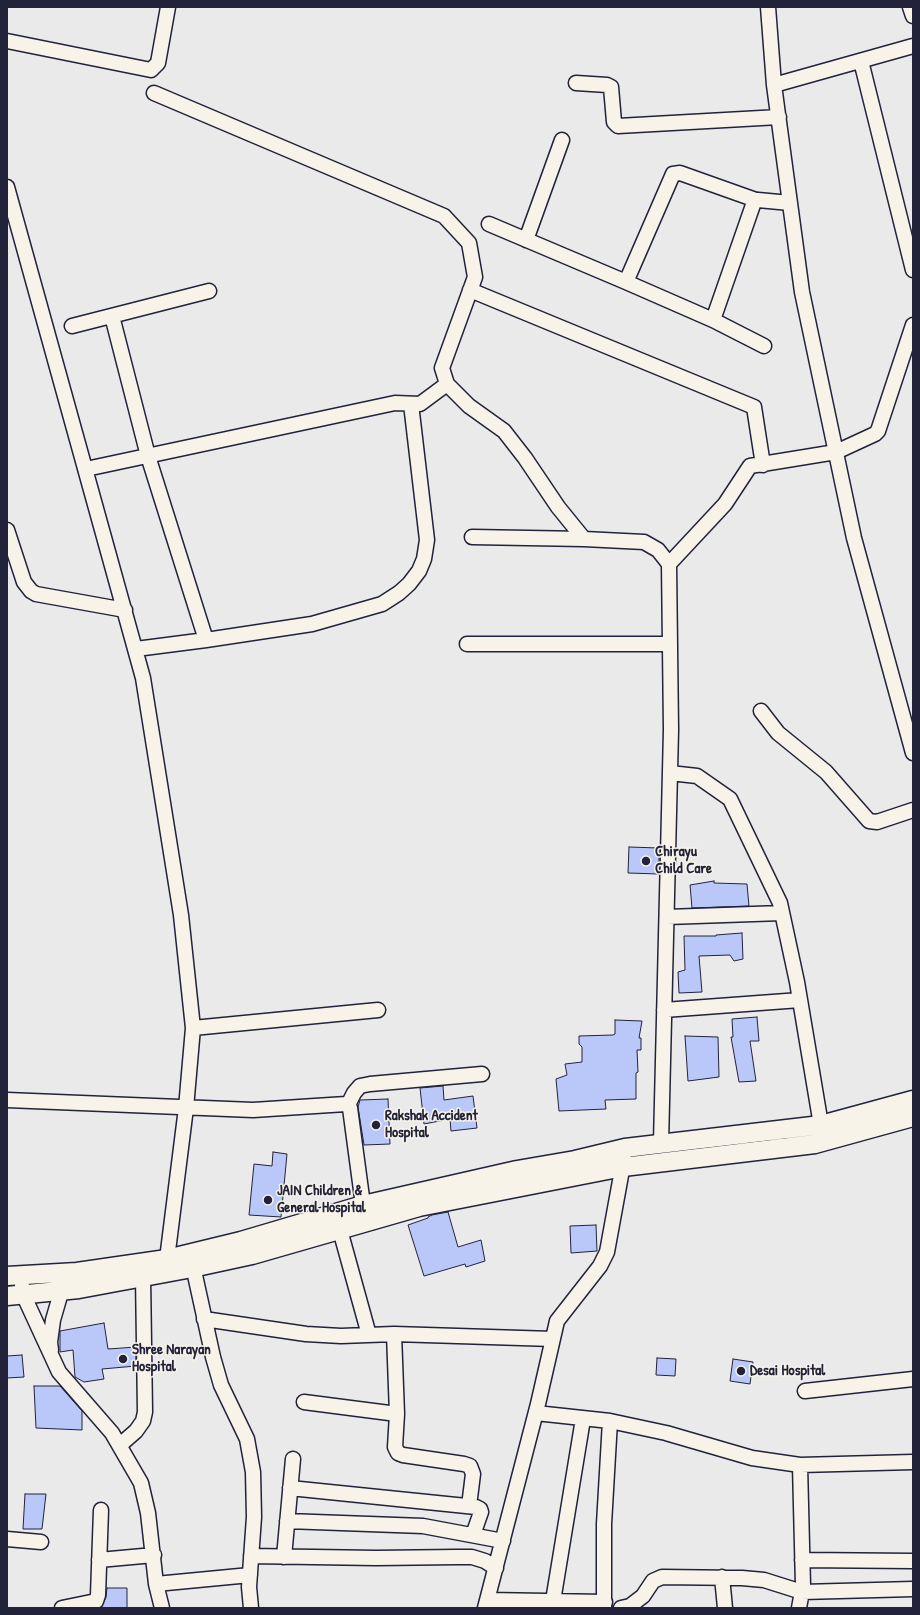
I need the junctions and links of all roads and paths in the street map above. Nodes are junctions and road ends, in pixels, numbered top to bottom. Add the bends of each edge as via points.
1 (168, 7) edge
2 (768, 7) edge
3 (910, 7) edge
4 (913, 16) edge
5 (7, 40) edge
6 (913, 46) edge
7 (860, 61) junction
8 (576, 83) dead end
9 (774, 85) junction
10 (154, 93) dead end
11 (779, 117) junction
12 (562, 140) dead end
13 (7, 187) edge
14 (756, 200) junction
15 (790, 203) junction
16 (489, 224) dead end
17 (526, 240) junction
18 (913, 270) edge
19 (626, 282) junction
20 (470, 290) junction
21 (209, 291) dead end
22 (112, 316) junction
23 (713, 320) junction
24 (913, 325) edge
25 (72, 326) dead end
26 (764, 346) dead end
27 (447, 384) junction
28 (411, 404) junction
29 (836, 452) junction
30 (148, 456) junction
31 (763, 465) junction
32 (86, 469) junction
33 (7, 530) edge
34 (472, 537) dead end
35 (584, 539) junction
36 (669, 564) junction
37 (125, 610) junction
38 (206, 640) junction
39 (467, 644) dead end
40 (670, 644) junction
41 (136, 649) junction
42 (761, 711) dead end
43 (913, 753) edge
44 (670, 773) junction
45 (913, 810) edge
46 (782, 913) junction
47 (667, 917) junction
48 (800, 1000) junction
49 (378, 1010) dead end
50 (664, 1010) junction
51 (193, 1028) junction
52 (482, 1074) dead end
53 (7, 1100) edge
54 (913, 1100) edge
55 (348, 1105) junction
56 (186, 1108) junction
57 (913, 1117) edge
58 (821, 1125) junction
59 (661, 1143) junction
60 (625, 1148) junction
61 (623, 1167) junction
62 (363, 1204) junction
63 (340, 1230) junction
64 (191, 1260) junction
65 (167, 1266) junction
66 (66, 1272) junction
67 (14, 1275) edge
68 (143, 1276) junction
69 (63, 1290) junction
70 (15, 1295) edge
71 (204, 1319) junction
72 (394, 1334) junction
73 (369, 1335) junction
74 (553, 1339) junction
75 (52, 1356) junction
76 (913, 1378) edge
77 (804, 1391) dead end
78 (304, 1402) dead end
79 (536, 1413) junction
80 (398, 1414) junction
81 (583, 1418) junction
82 (610, 1421) junction
83 (120, 1445) junction
84 (293, 1459) dead end
85 (913, 1462) edge
86 (800, 1465) junction
87 (290, 1488) junction
88 (469, 1506) junction
89 (101, 1510) dead end
90 (287, 1521) junction
91 (473, 1535) junction
92 (7, 1539) edge
93 (503, 1541) junction
94 (41, 1542) dead end
95 (154, 1555) junction
96 (251, 1556) junction
97 (284, 1557) junction
98 (99, 1560) junction
99 (802, 1560) junction
100 (913, 1561) edge
101 (496, 1568) junction
102 (250, 1575) junction
103 (722, 1577) junction
104 (156, 1584) junction
105 (913, 1589) edge
106 (802, 1592) junction
107 (553, 1601) junction
108 (486, 1604) edge
109 (605, 1605) edge
110 (62, 1608) edge
111 (162, 1608) edge
112 (251, 1608) edge
113 (621, 1608) edge
114 (725, 1608) edge
115 (799, 1608) edge

1 - 5 street via 158,63 151,70
2 - 9 street
3 - 4 street
6 - 7 street
7 - 9 street
7 - 18 street
8 - 11 street via 611,87 614,122 618,126
9 - 11 street
10 - 20 street via 444,216 469,242 475,278
11 - 15 street
12 - 17 street
13 - 32 street
14 - 15 street
14 - 19 street via 680,173 674,174
14 - 23 street via 752,204
15 - 29 street via 802,292
16 - 17 street
17 - 19 street
19 - 23 street
20 - 27 street via 442,368
20 - 31 street via 754,407
21 - 22 street
22 - 25 street
22 - 30 street
23 - 26 street
24 - 29 street via 881,427 875,434
27 - 28 street via 424,402
27 - 35 street via 469,406 504,431
28 - 30 street via 395,403
28 - 38 street via 428,540 419,571 409,584 399,594 382,604 334,619
29 - 31 street
29 - 43 street via 854,538
30 - 32 street
30 - 38 street
31 - 36 street via 750,466 725,504
32 - 37 street
33 - 37 street via 24,582 31,591
34 - 35 street
35 - 36 street via 644,542 658,550
36 - 40 street
37 - 41 street
38 - 41 street
39 - 40 street
40 - 44 street
41 - 51 street via 143,678 181,915
42 - 45 street via 778,733 826,772 869,821 877,822
44 - 46 street via 697,776 730,799 780,903
44 - 47 street
46 - 47 street
46 - 48 street
47 - 50 street
48 - 50 street
48 - 58 street
49 - 51 street
50 - 59 street
51 - 56 street
52 - 55 street via 360,1086
53 - 56 street
54 - 58 main road
55 - 56 street via 253,1110
55 - 62 street
56 - 65 street
57 - 61 main road via 816,1144
58 - 59 main road
59 - 60 main road
60 - 61 street
60 - 62 main road
61 - 63 main road via 419,1207
61 - 74 street via 606,1252 600,1266 557,1321
62 - 64 main road via 241,1241
63 - 64 main road via 252,1255
63 - 73 street
64 - 65 main road
64 - 71 street
65 - 66 main road
65 - 68 main road
66 - 67 main road
66 - 69 street
67 - 70 street
68 - 69 main road
68 - 83 street via 143,1422
69 - 70 main road
69 - 75 street via 51,1330
70 - 75 street
71 - 73 street via 306,1334
71 - 96 street via 222,1385 247,1439 253,1472 254,1517
72 - 73 street
72 - 74 street
72 - 80 street
74 - 79 street
75 - 83 street via 59,1372
76 - 77 street
78 - 80 street
79 - 81 street
79 - 93 street
80 - 88 street via 395,1447 398,1453 470,1466 473,1474
81 - 82 street
81 - 107 street
82 - 86 street via 666,1433 752,1458
82 - 109 street via 604,1524
83 - 95 street via 141,1483
84 - 87 street
85 - 86 street
86 - 99 street
87 - 88 street
87 - 90 street
88 - 91 street via 480,1509 481,1512
89 - 98 street
90 - 91 street via 408,1524
90 - 97 street
91 - 93 street
92 - 94 street
93 - 101 street
95 - 98 street
95 - 104 street
96 - 97 street
96 - 102 street
97 - 101 street via 465,1557 485,1561
98 - 110 street via 96,1601
99 - 100 street
99 - 106 street
101 - 108 street
102 - 104 street
102 - 112 street via 248,1587
103 - 106 street via 764,1580
103 - 113 street via 662,1577 653,1581 643,1596 630,1606
103 - 114 street
104 - 111 street
105 - 106 street
106 - 115 street
107 - 108 street
107 - 109 street

